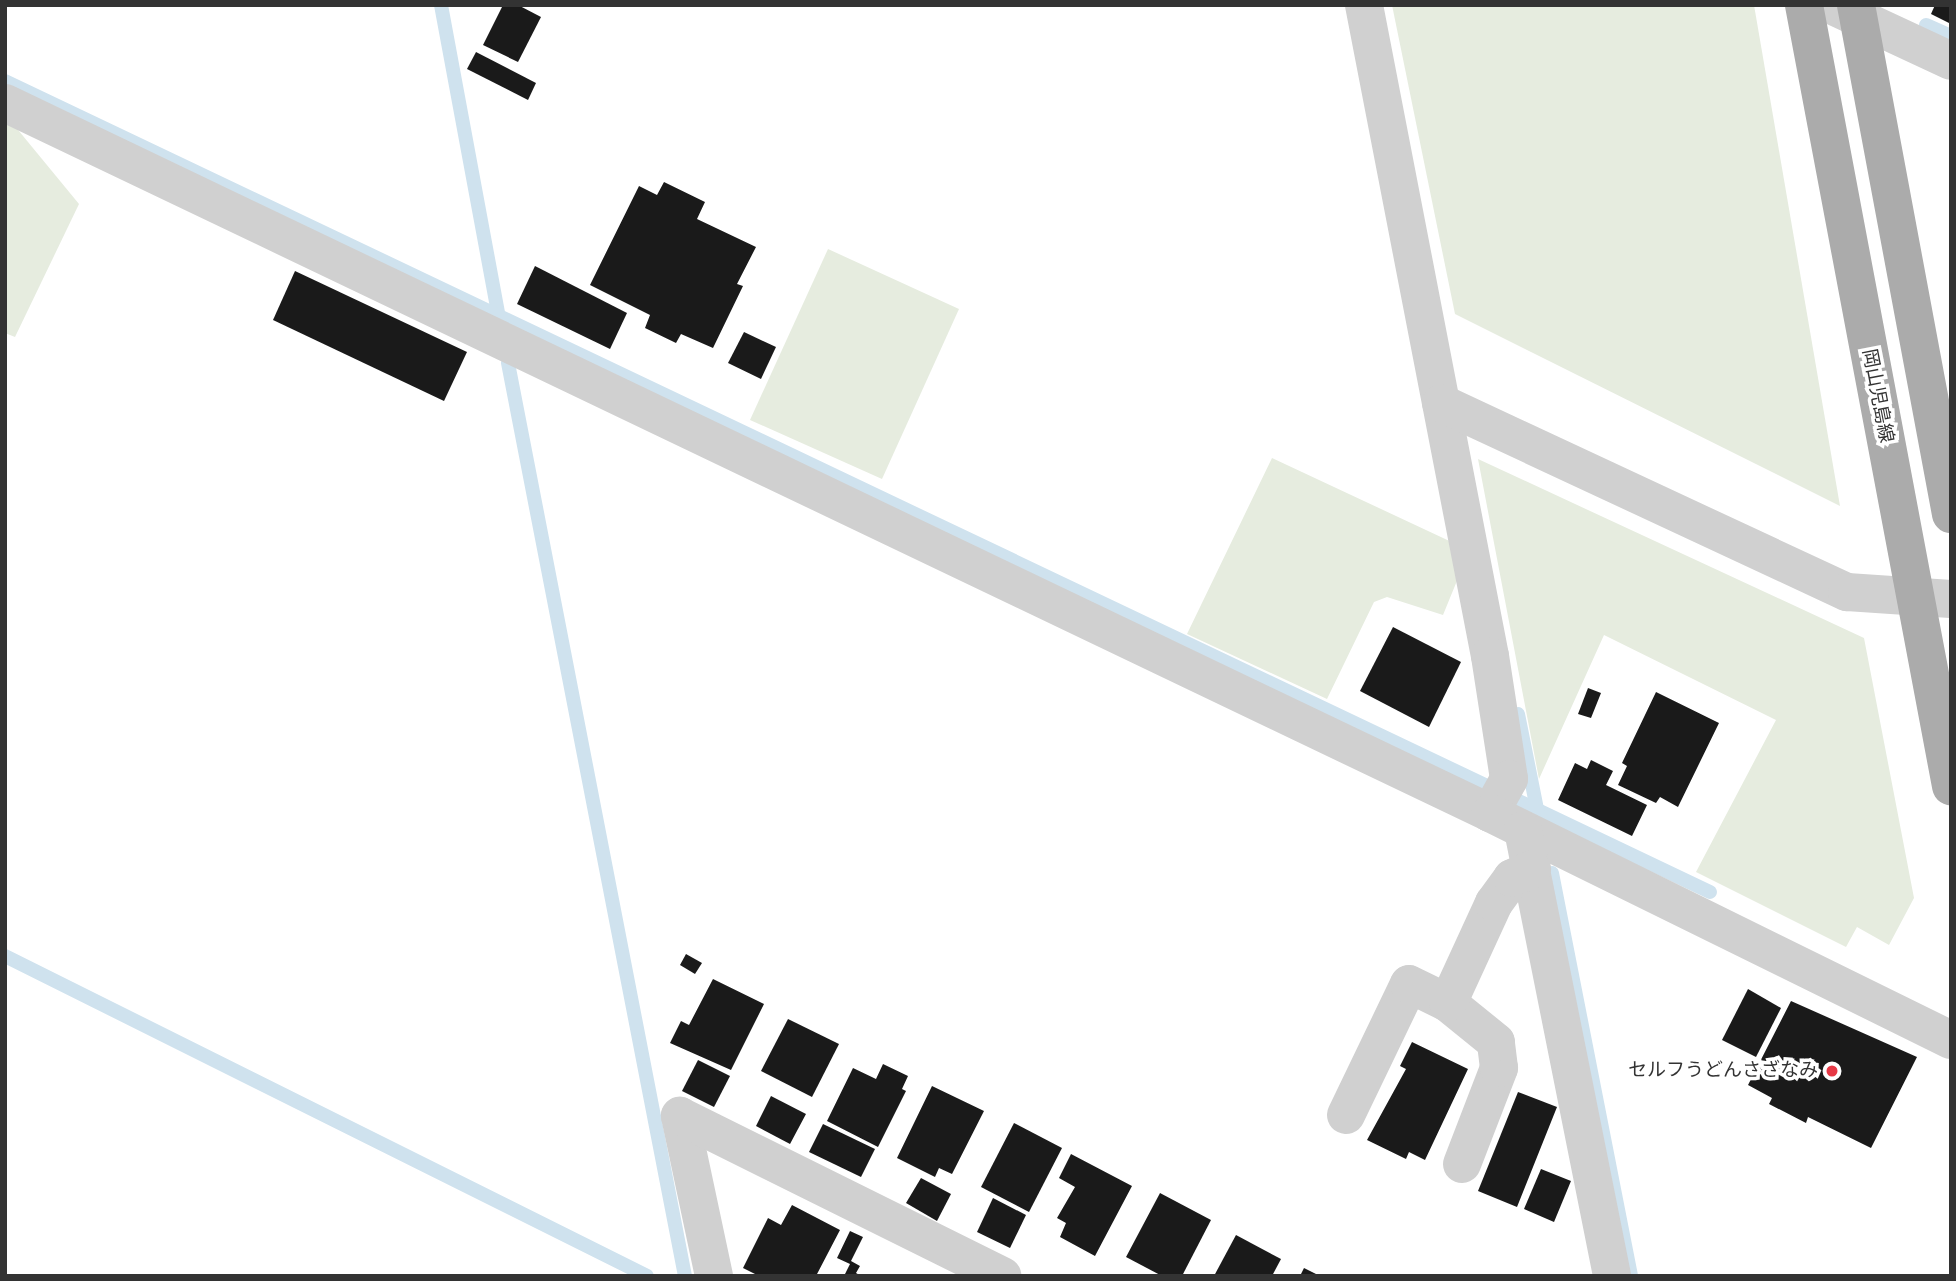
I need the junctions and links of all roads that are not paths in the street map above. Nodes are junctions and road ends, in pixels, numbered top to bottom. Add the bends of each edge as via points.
1 (1364, 5) edge
2 (1804, 5) edge
3 (1848, 9) edge
4 (1951, 61) edge
5 (5, 103) edge
6 (1458, 411) junction
7 (1951, 514) edge
8 (1933, 598) edge
9 (1951, 786) edge
10 (1505, 806) junction
11 (1532, 869) junction
12 (1448, 1003) junction
13 (1951, 1040) edge
14 (1346, 1115) dead end
15 (1462, 1164) dead end
16 (714, 1276) edge
17 (1002, 1276) edge
18 (1612, 1276) edge

1 - 6 street
2 - 8 main road, 岡山児島線
3 - 4 street
3 - 7 main road
5 - 10 street
6 - 8 street via 1847,592
6 - 10 street
8 - 9 main road, 岡山児島線
10 - 11 street
10 - 13 street
11 - 12 street via 1512,878 1493,903
11 - 18 street
12 - 14 street via 1409,984
12 - 15 street via 1496,1042 1499,1068
16 - 17 street via 680,1116

